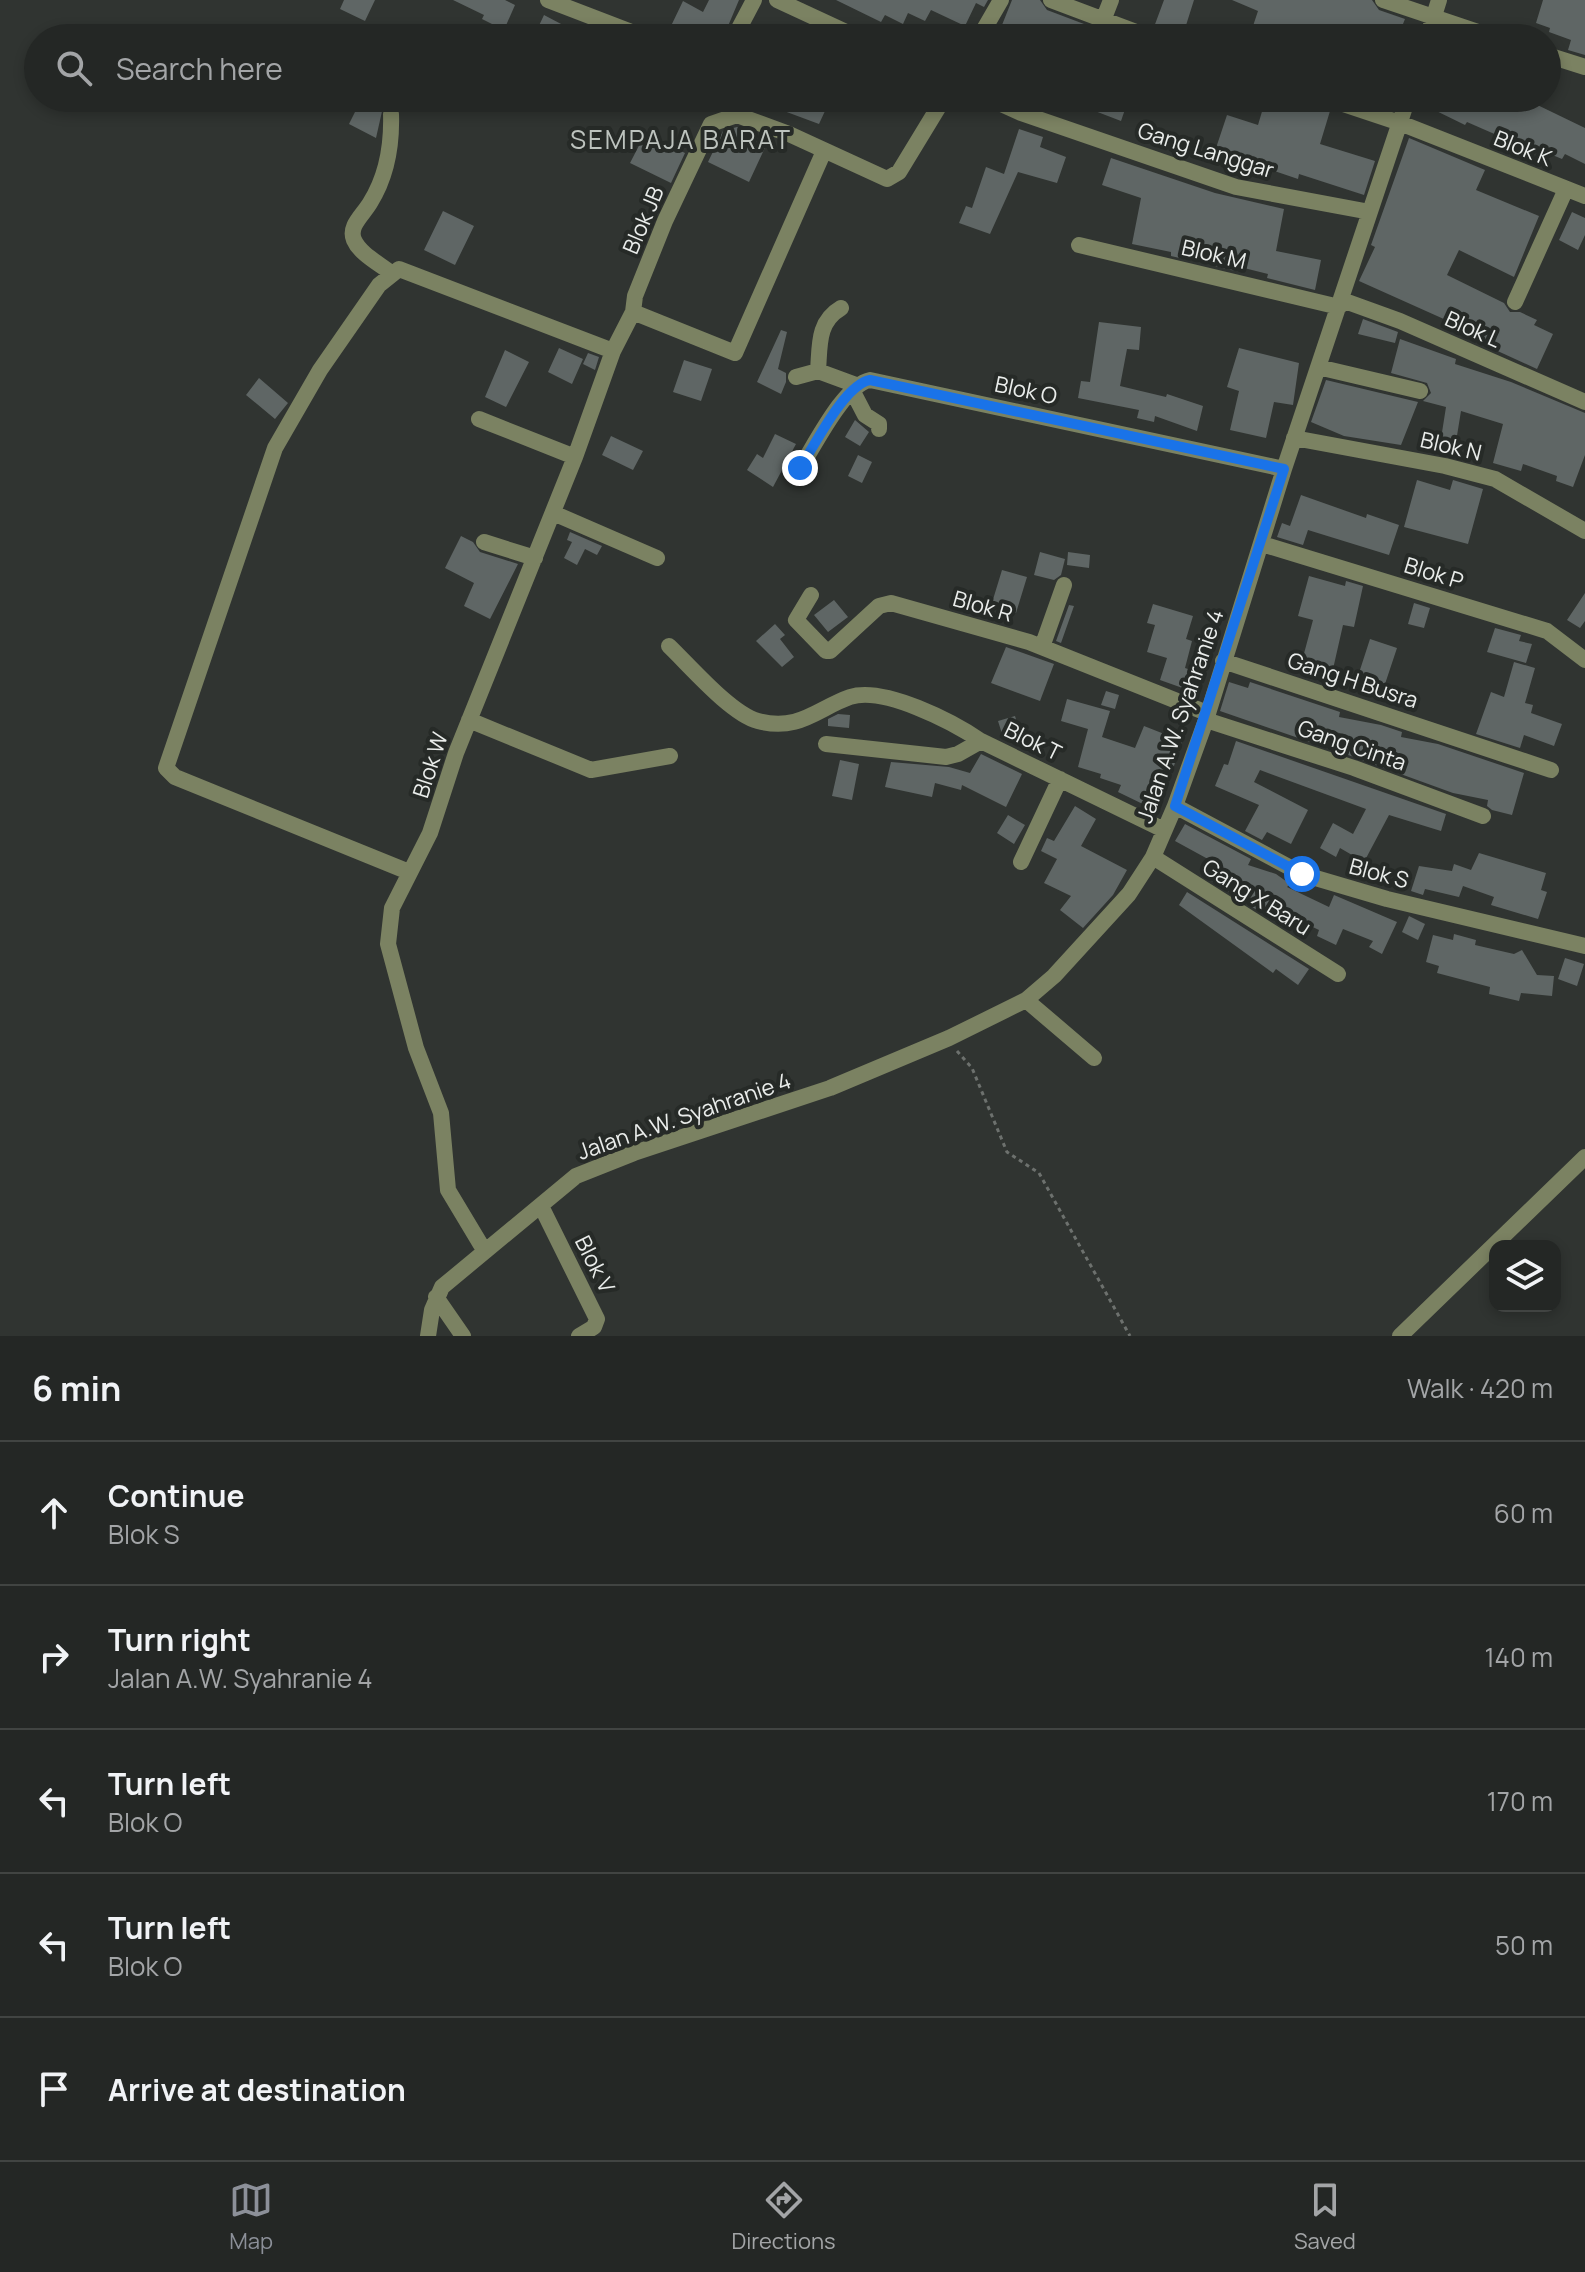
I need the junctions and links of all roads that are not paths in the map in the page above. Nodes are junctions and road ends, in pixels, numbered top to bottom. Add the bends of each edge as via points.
1 (548, 0) edge
2 (754, 0) edge
3 (777, 0) edge
4 (1001, 0) edge
5 (1051, 0) edge
6 (1111, 0) edge
7 (1383, 0) edge
8 (1439, 0) edge
9 (1433, 17) junction
10 (1104, 18) junction
11 (611, 24) edge
12 (741, 24) edge
13 (829, 24) edge
14 (987, 24) edge
15 (1118, 24) edge
16 (1431, 24) edge
17 (1454, 24) edge
18 (1561, 59) edge
19 (1585, 67) edge
20 (935, 112) edge
21 (1019, 112) edge
22 (1367, 112) edge
23 (1404, 112) edge
24 (391, 114) dead end
25 (1400, 123) junction
26 (824, 151) junction
27 (1566, 189) junction
28 (1585, 196) edge
29 (1370, 212) junction
30 (1079, 245) dead end
31 (391, 273) junction
32 (1515, 302) dead end
33 (1340, 303) junction
34 (634, 304) junction
35 (841, 308) dead end
36 (613, 351) junction
37 (1318, 367) junction
38 (818, 371) junction
39 (796, 377) dead end
40 (854, 388) junction
41 (1420, 391) dead end
42 (1585, 402) edge
43 (479, 419) dead end
44 (879, 429) dead end
45 (1294, 438) junction
46 (575, 457) junction
47 (800, 468) dead end
48 (1284, 469) junction
49 (553, 513) junction
50 (1585, 531) edge
51 (484, 542) dead end
52 (1262, 544) junction
53 (535, 558) junction
54 (657, 558) dead end
55 (1064, 585) dead end
56 (811, 595) dead end
57 (669, 646) dead end
58 (1042, 647) junction
59 (1585, 660) edge
60 (1223, 661) junction
61 (1206, 716) junction
62 (469, 720) junction
63 (981, 741) junction
64 (826, 744) dead end
65 (670, 756) dead end
66 (1551, 770) dead end
67 (1060, 779) junction
68 (1175, 806) junction
69 (1483, 816) dead end
70 (1164, 830) junction
71 (1153, 857) junction
72 (1021, 862) dead end
73 (409, 872) junction
74 (1585, 946) edge
75 (1338, 974) dead end
76 (1026, 1000) junction
77 (1094, 1058) dead end
78 (1585, 1157) edge
79 (541, 1206) junction
80 (484, 1250) junction
81 (436, 1297) junction
82 (428, 1336) edge
83 (463, 1336) edge
84 (579, 1336) edge
85 (1400, 1336) edge

1 - 11 street
2 - 12 street
3 - 13 street
4 - 14 street
5 - 10 street
6 - 10 street
7 - 9 street
8 - 9 street
9 - 16 street
9 - 17 street
10 - 15 street
18 - 19 street
20 - 26 street, Blok JB via 894,178
21 - 29 street, Gang Langgar via 1236,187
22 - 25 street, Blok K
23 - 25 street, Jalan A.W. Syahranie 4
24 - 31 street via 384,177 353,226 352,237
25 - 27 street, Blok K
25 - 29 street, Jalan A.W. Syahranie 4
26 - 34 street, Blok JB via 737,115 711,124 665,221
26 - 34 street via 735,353
27 - 28 street, Blok K
27 - 32 street
29 - 33 street, Jalan A.W. Syahranie 4
30 - 33 street, Blok M
31 - 36 street via 399,269
31 - 73 street via 320,370 275,448 166,763 175,777
33 - 37 street, Jalan A.W. Syahranie 4
33 - 42 street, Blok L via 1400,321
34 - 36 street, Blok W
35 - 38 street via 826,316
36 - 46 street, Blok W
37 - 41 street
37 - 45 street, Jalan A.W. Syahranie 4
38 - 39 street
38 - 40 street
40 - 44 street via 859,408
40 - 47 street
40 - 48 street, Blok O via 870,380
43 - 46 street
45 - 48 street, Jalan A.W. Syahranie 4
45 - 50 street, Blok N via 1495,479
46 - 49 street, Blok W
48 - 52 street, Jalan A.W. Syahranie 4
49 - 53 street, Blok W
49 - 54 street
51 - 53 street
52 - 59 street, Blok P via 1547,631
52 - 60 street, Jalan A.W. Syahranie 4
53 - 62 street, Blok W
55 - 58 street
56 - 58 street, Blok R via 796,620 826,651 883,603
57 - 63 street via 742,713 758,721 815,717 858,695 932,711
58 - 61 street, Blok R
60 - 61 street, Jalan A.W. Syahranie 4
60 - 66 street, Gang H Busra
61 - 68 street, Jalan A.W. Syahranie 4
61 - 69 street, Gang Cinta
62 - 65 street via 591,770
62 - 73 street, Blok W via 444,797
63 - 64 street, Blok T via 946,757
63 - 67 street, Blok T
67 - 70 street, Blok T
67 - 72 street
68 - 70 street, Jalan A.W. Syahranie 4
68 - 74 street, Blok S via 1302,874
70 - 71 street, Jalan A.W. Syahranie 4
71 - 75 street, Gang X Baru
71 - 76 street, Jalan A.W. Syahranie 4 via 1120,903
73 - 80 street, Blok W via 392,908 388,944 416,1048 441,1113 448,1190
76 - 77 street
76 - 79 street, Jalan A.W. Syahranie 4 via 830,1088 601,1165 576,1176
78 - 85 street
79 - 80 street, Jalan A.W. Syahranie 4
79 - 84 street, Blok V via 597,1319
80 - 81 street, Jalan A.W. Syahranie 4
81 - 82 street
81 - 83 street

